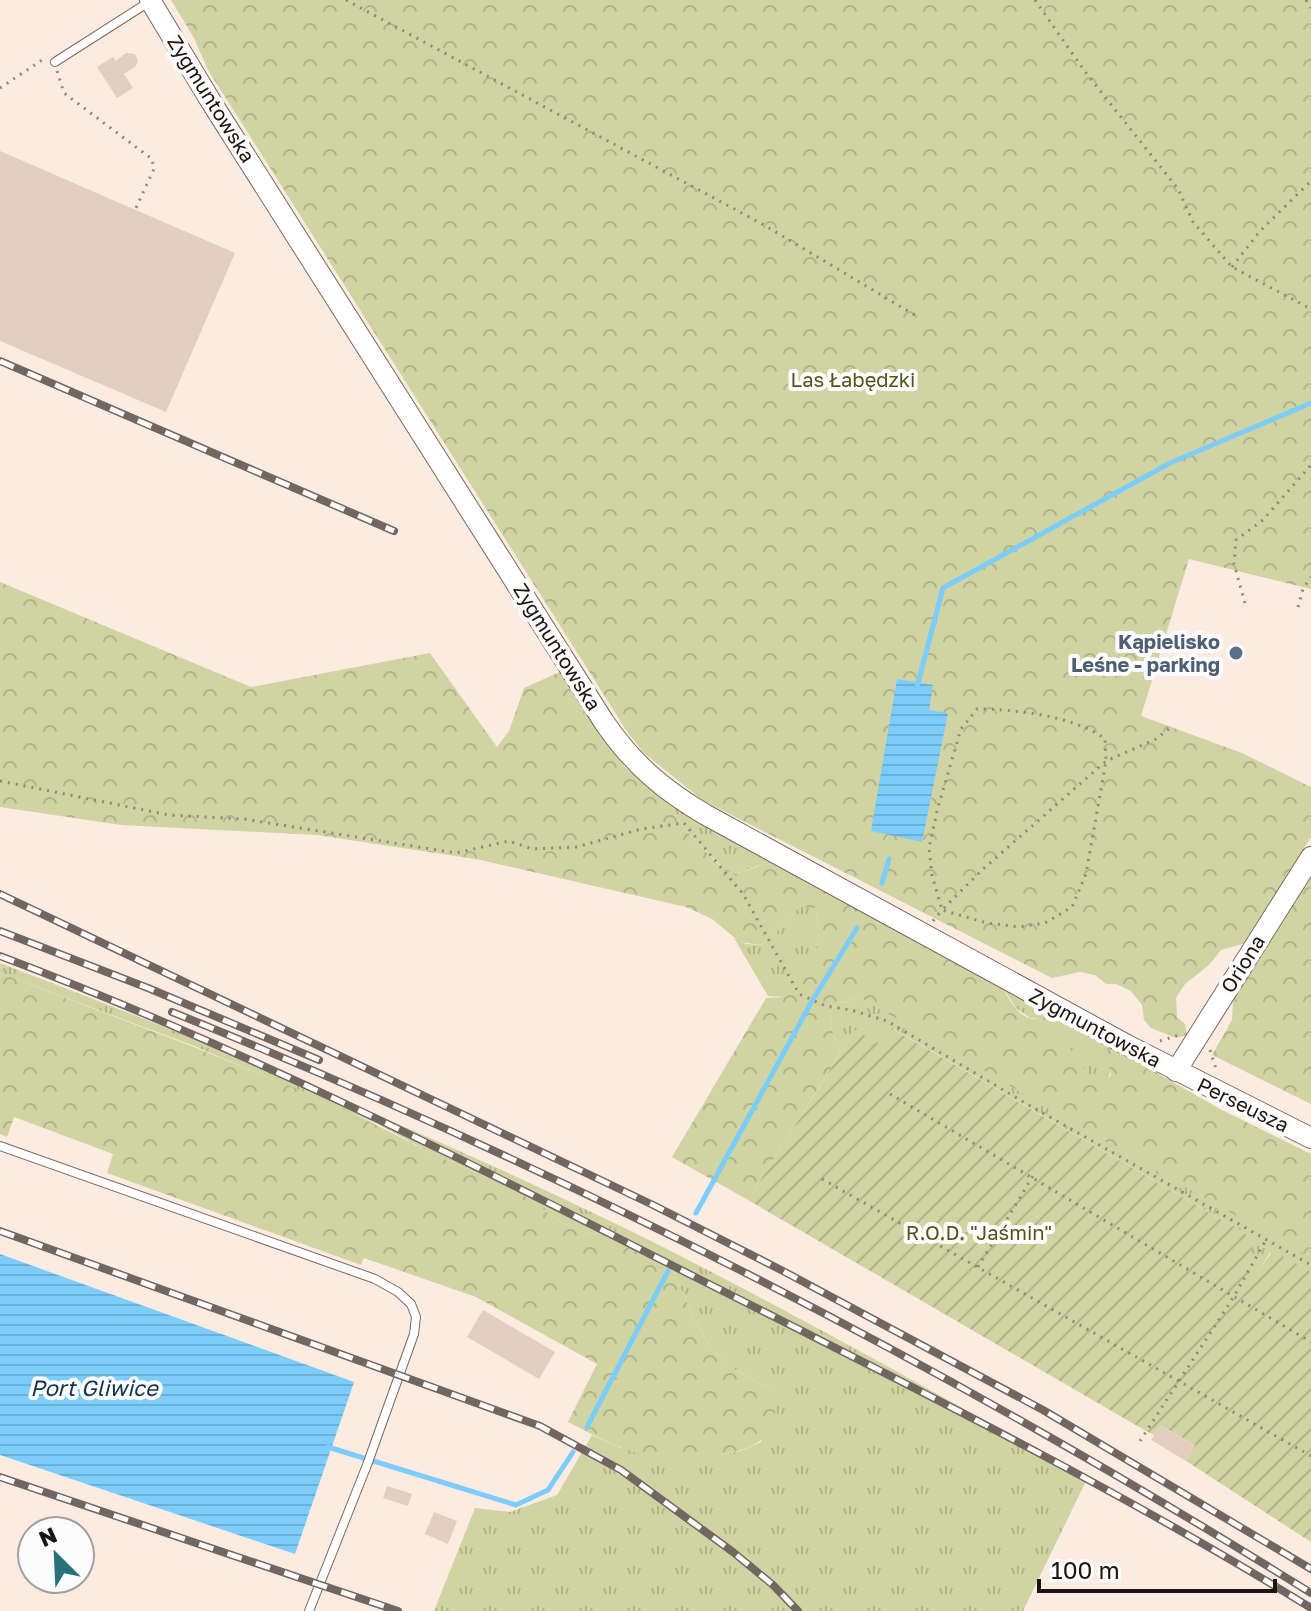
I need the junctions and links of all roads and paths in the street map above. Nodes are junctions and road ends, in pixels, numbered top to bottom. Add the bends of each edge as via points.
1 (150, 0) edge
2 (346, 0) edge
3 (1035, 0) edge
4 (1306, 0) edge
5 (1311, 8) edge
6 (53, 58) junction
7 (0, 88) edge
8 (1311, 181) edge
9 (135, 210) dead end
10 (1232, 267) junction
11 (1311, 309) edge
12 (918, 317) dead end
13 (1311, 465) edge
14 (1311, 577) edge
15 (1245, 603) dead end
16 (1298, 607) dead end
17 (1171, 727) dead end
18 (1106, 761) junction
19 (0, 781) edge
20 (1311, 857) edge
21 (942, 910) junction
22 (931, 924) dead end
23 (1176, 1071) junction
24 (890, 1094) dead end
25 (1311, 1138) edge
26 (0, 1146) edge
27 (1033, 1176) junction
28 (822, 1179) dead end
29 (1266, 1240) junction
30 (1311, 1265) edge
31 (978, 1267) junction
32 (1233, 1298) junction
33 (1311, 1342) edge
34 (1179, 1381) junction
35 (1140, 1441) dead end
36 (1311, 1456) edge
37 (309, 1611) edge

1 - 6 lane
1 - 23 street, Zygmuntowska via 632,760 706,815
2 - 12 path via 764,225
3 - 10 path via 1178,189 1193,222
4 - 5 path
6 - 7 path
6 - 9 path via 64,93 152,159 154,169
8 - 10 path
10 - 11 path
13 - 15 path via 1263,520 1236,540 1234,564
14 - 16 path
17 - 18 path
18 - 21 path
18 - 21 path via 1086,874 1072,907 1045,923 1019,927
18 - 21 path via 1105,739 1092,729 1005,709 977,709 961,729 929,848
19 - 29 path via 169,815 244,819 456,853 509,841 532,849 577,847 684,823 743,894 799,994 887,1021
20 - 23 street, Oriona
21 - 22 path
23 - 25 street, Perseusza
24 - 27 path
26 - 37 lane via 375,1279 411,1304 414,1334
27 - 31 path
27 - 32 path
28 - 31 path
29 - 30 path
29 - 32 path
31 - 34 path
32 - 33 path
32 - 34 path
34 - 35 path
34 - 36 path

